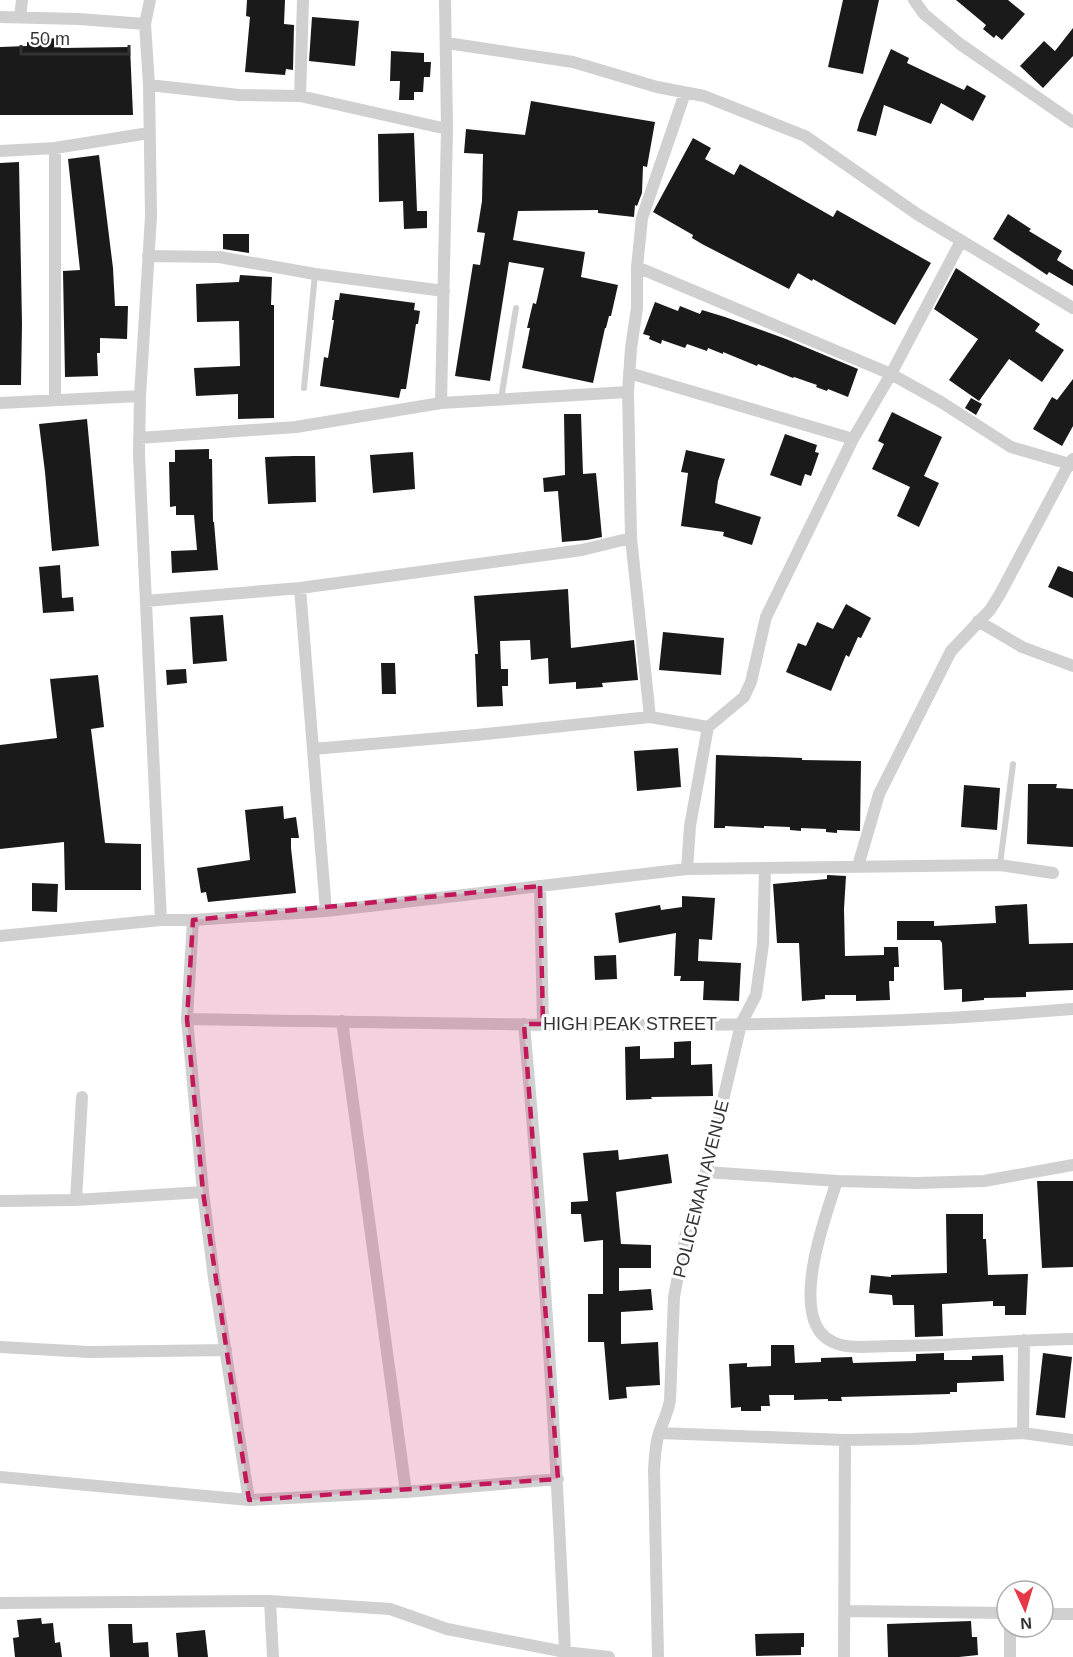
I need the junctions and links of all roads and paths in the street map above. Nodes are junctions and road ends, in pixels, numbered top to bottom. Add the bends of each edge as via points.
1 (22, 0) edge
2 (150, 0) edge
3 (303, 0) edge
4 (445, 0) edge
5 (914, 0) edge
6 (0, 17) edge
7 (20, 17) junction
8 (145, 24) junction
9 (447, 43) junction
10 (149, 85) junction
11 (685, 93) junction
12 (300, 96) junction
13 (1073, 122) edge
14 (447, 129) junction
15 (149, 133) junction
16 (55, 148) junction
17 (0, 151) edge
18 (961, 241) junction
19 (148, 256) junction
20 (637, 267) junction
21 (315, 274) junction
22 (444, 291) junction
23 (516, 308) dead end
24 (1073, 308) edge
25 (629, 373) junction
26 (891, 374) junction
27 (304, 388) dead end
28 (628, 392) junction
29 (140, 396) junction
30 (55, 400) junction
31 (501, 400) junction
32 (0, 403) edge
33 (441, 403) junction
34 (139, 438) junction
35 (853, 439) junction
36 (1072, 463) edge
37 (631, 538) junction
38 (300, 588) junction
39 (146, 601) junction
40 (978, 621) junction
41 (1073, 666) edge
42 (650, 717) junction
43 (708, 727) junction
44 (313, 749) junction
45 (1013, 765) dead end
46 (1000, 865) junction
47 (858, 866) junction
48 (765, 868) junction
49 (687, 869) junction
50 (1053, 873) dead end
51 (540, 885) junction
52 (326, 910) junction
53 (161, 920) junction
54 (193, 920) junction
55 (0, 936) edge
56 (1073, 1009) edge
57 (187, 1019) junction
58 (342, 1021) junction
59 (524, 1024) junction
60 (543, 1024) junction
61 (741, 1024) junction
62 (82, 1096) dead end
63 (1073, 1165) edge
64 (706, 1172) junction
65 (837, 1181) junction
66 (203, 1192) junction
67 (76, 1200) junction
68 (0, 1201) edge
69 (1073, 1339) edge
70 (1024, 1340) junction
71 (0, 1347) edge
72 (226, 1350) junction
73 (659, 1433) junction
74 (1023, 1433) junction
75 (844, 1440) junction
76 (1073, 1440) edge
77 (0, 1477) edge
78 (558, 1479) junction
79 (406, 1492) junction
80 (249, 1500) junction
81 (270, 1601) junction
82 (0, 1603) edge
83 (846, 1611) junction
84 (995, 1613) edge
85 (1055, 1614) edge
86 (1073, 1614) edge
87 (1010, 1639) edge
88 (566, 1652) junction
89 (273, 1657) edge
90 (609, 1657) edge
91 (658, 1657) edge
92 (844, 1657) edge
93 (1010, 1657) edge

1 - 7 street
2 - 8 street
3 - 12 street
4 - 9 street
5 - 13 street via 924,14 960,44
6 - 7 street
7 - 8 street
8 - 10 street
9 - 11 street via 573,62
9 - 14 street
10 - 12 street
10 - 15 street
11 - 18 street via 704,96 810,139
11 - 20 street via 642,218
12 - 14 street
14 - 22 street
15 - 16 street
15 - 19 street
16 - 17 street
16 - 30 street
18 - 24 street
18 - 26 street
19 - 21 street via 219,257
19 - 29 street
20 - 25 street via 637,308
20 - 26 street
21 - 22 street
21 - 27 lane
22 - 33 street
23 - 31 lane
25 - 28 street
25 - 35 street
26 - 35 street
26 - 36 street via 1011,447
28 - 31 street
28 - 37 street
29 - 30 street
29 - 34 street
30 - 32 street
31 - 33 street
33 - 34 street via 296,427
34 - 39 street
35 - 43 street via 766,617 744,697
36 - 40 street via 1000,594
37 - 38 street via 582,550
37 - 42 street
38 - 39 street
38 - 44 street
39 - 53 street
40 - 41 street via 1022,647
40 - 47 street via 951,651 879,794
42 - 43 street
42 - 44 street
43 - 49 street via 690,826
44 - 52 street
45 - 46 lane
46 - 47 street
46 - 50 street
47 - 48 street
48 - 49 street
48 - 61 street, POLICEMAN AVENUE via 764,944 756,995
49 - 51 street
51 - 52 street
51 - 60 street
52 - 54 street
53 - 54 street
53 - 55 street
54 - 57 street
56 - 61 street, HIGH PEAK STREET via 946,1018
57 - 58 street, HIGH PEAK STREET
57 - 66 street
58 - 59 street, HIGH PEAK STREET
58 - 79 street
59 - 60 street, HIGH PEAK STREET
59 - 78 street
60 - 61 street, HIGH PEAK STREET
61 - 64 street, POLICEMAN AVENUE
62 - 67 street
63 - 65 street via 984,1181
64 - 65 street
64 - 73 street, POLICEMAN AVENUE via 686,1234 674,1297 670,1400
65 - 70 street via 818,1236 809,1302 816,1326 827,1341 843,1346 928,1346
66 - 67 street
66 - 72 street
67 - 68 street
69 - 70 street
70 - 74 street
71 - 72 street via 89,1352
72 - 80 street
73 - 75 street
73 - 91 street, POLICEMAN AVENUE via 654,1469
74 - 75 street
74 - 76 street
75 - 83 street
77 - 80 street
78 - 79 street
78 - 88 street
79 - 80 street
81 - 82 street
81 - 88 street via 390,1609 447,1629
81 - 89 street
83 - 84 street
83 - 92 street
85 - 86 street
87 - 93 street
88 - 90 street

